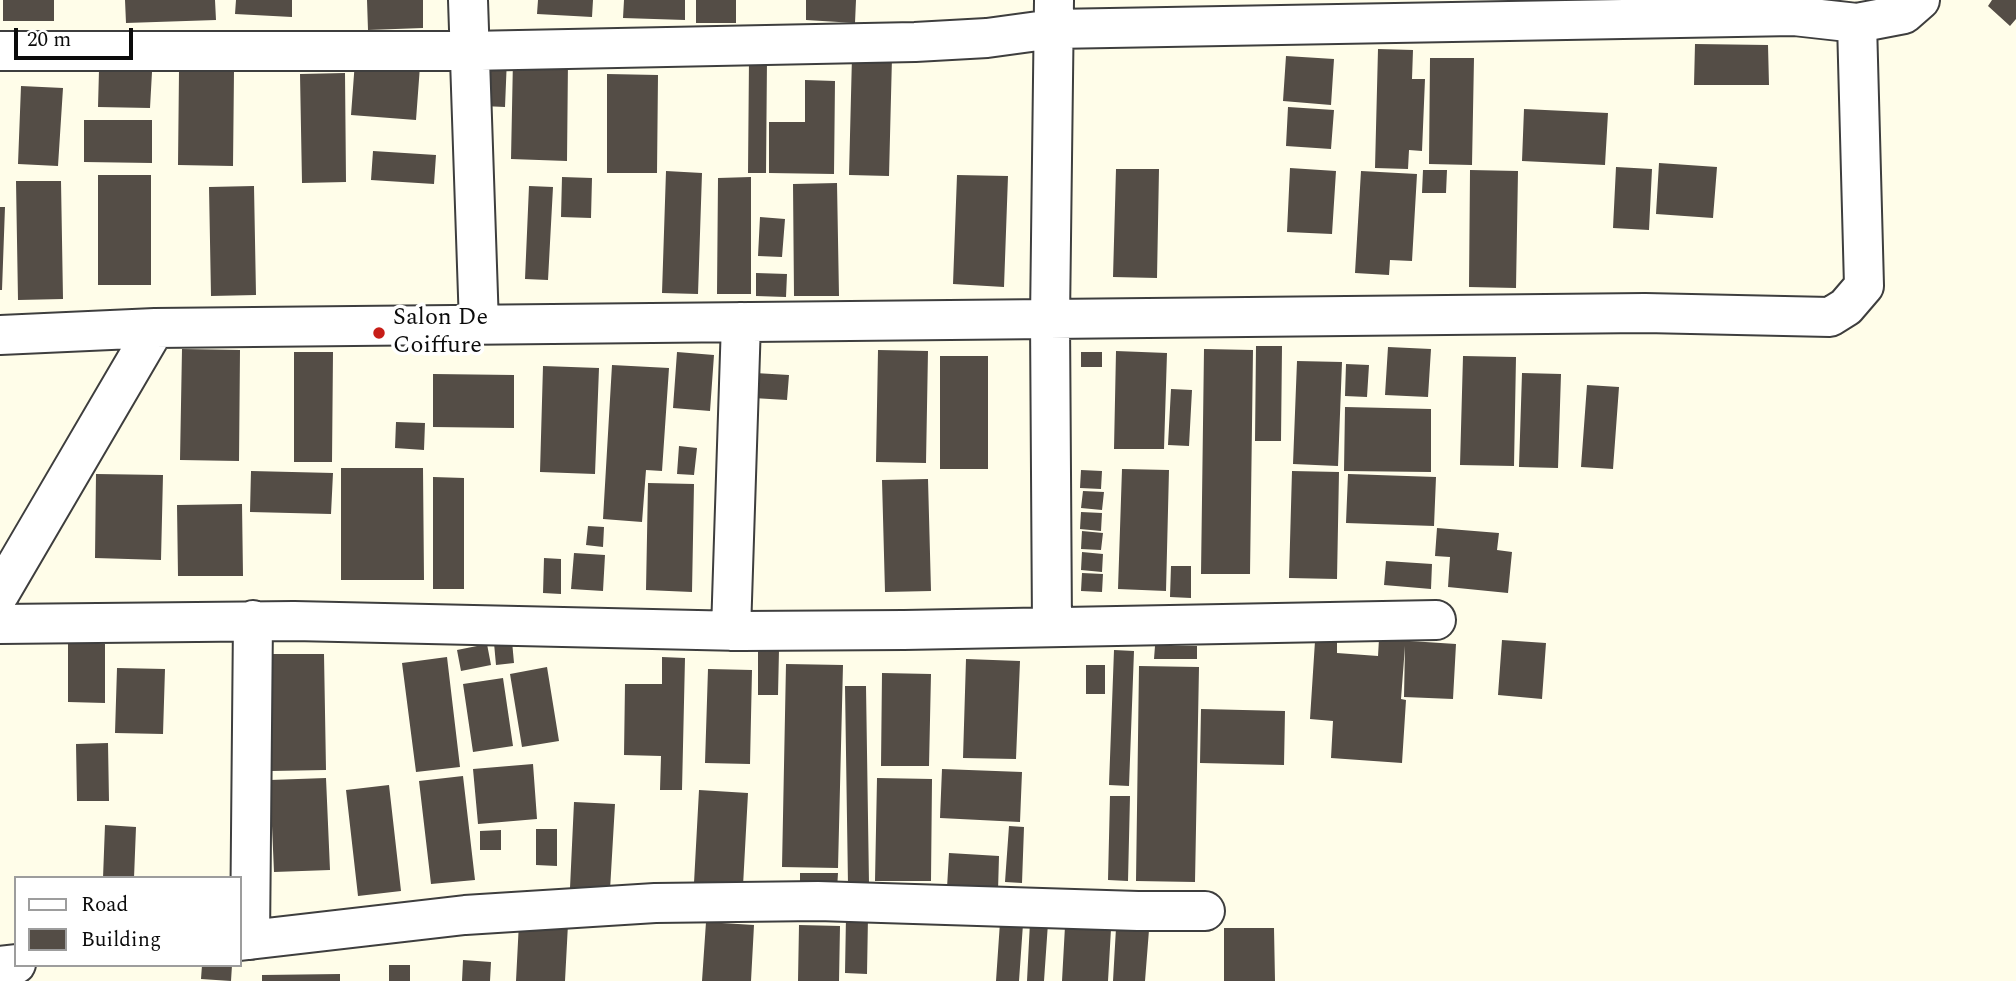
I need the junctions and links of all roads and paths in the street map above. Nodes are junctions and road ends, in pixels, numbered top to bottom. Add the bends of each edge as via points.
1 (468, 0) edge
2 (1920, 0) edge
3 (1794, 8) edge
4 (1053, 14) edge
5 (1857, 23) junction
6 (0, 51) edge
7 (469, 51) junction
8 (1050, 319) junction
9 (741, 322) junction
10 (480, 325) junction
11 (155, 328) junction
12 (0, 335) edge
13 (0, 593) edge
14 (253, 620) junction
15 (1436, 620) dead end
16 (0, 624) edge
17 (1052, 627) junction
18 (731, 631) junction
19 (1205, 911) dead end
20 (245, 940) edge

1 - 7 street
2 - 5 street via 1903,14
3 - 4 street
3 - 5 street
4 - 7 street via 987,38
4 - 8 street
5 - 8 street via 1864,286 1830,317 1645,313
6 - 7 street
7 - 10 street
8 - 9 street
8 - 17 street
9 - 10 street
9 - 18 street
10 - 11 street
11 - 12 street
11 - 13 street
14 - 16 street
14 - 18 street
14 - 20 street
15 - 17 street
17 - 18 street
19 - 20 street via 818,901 655,903 465,915

